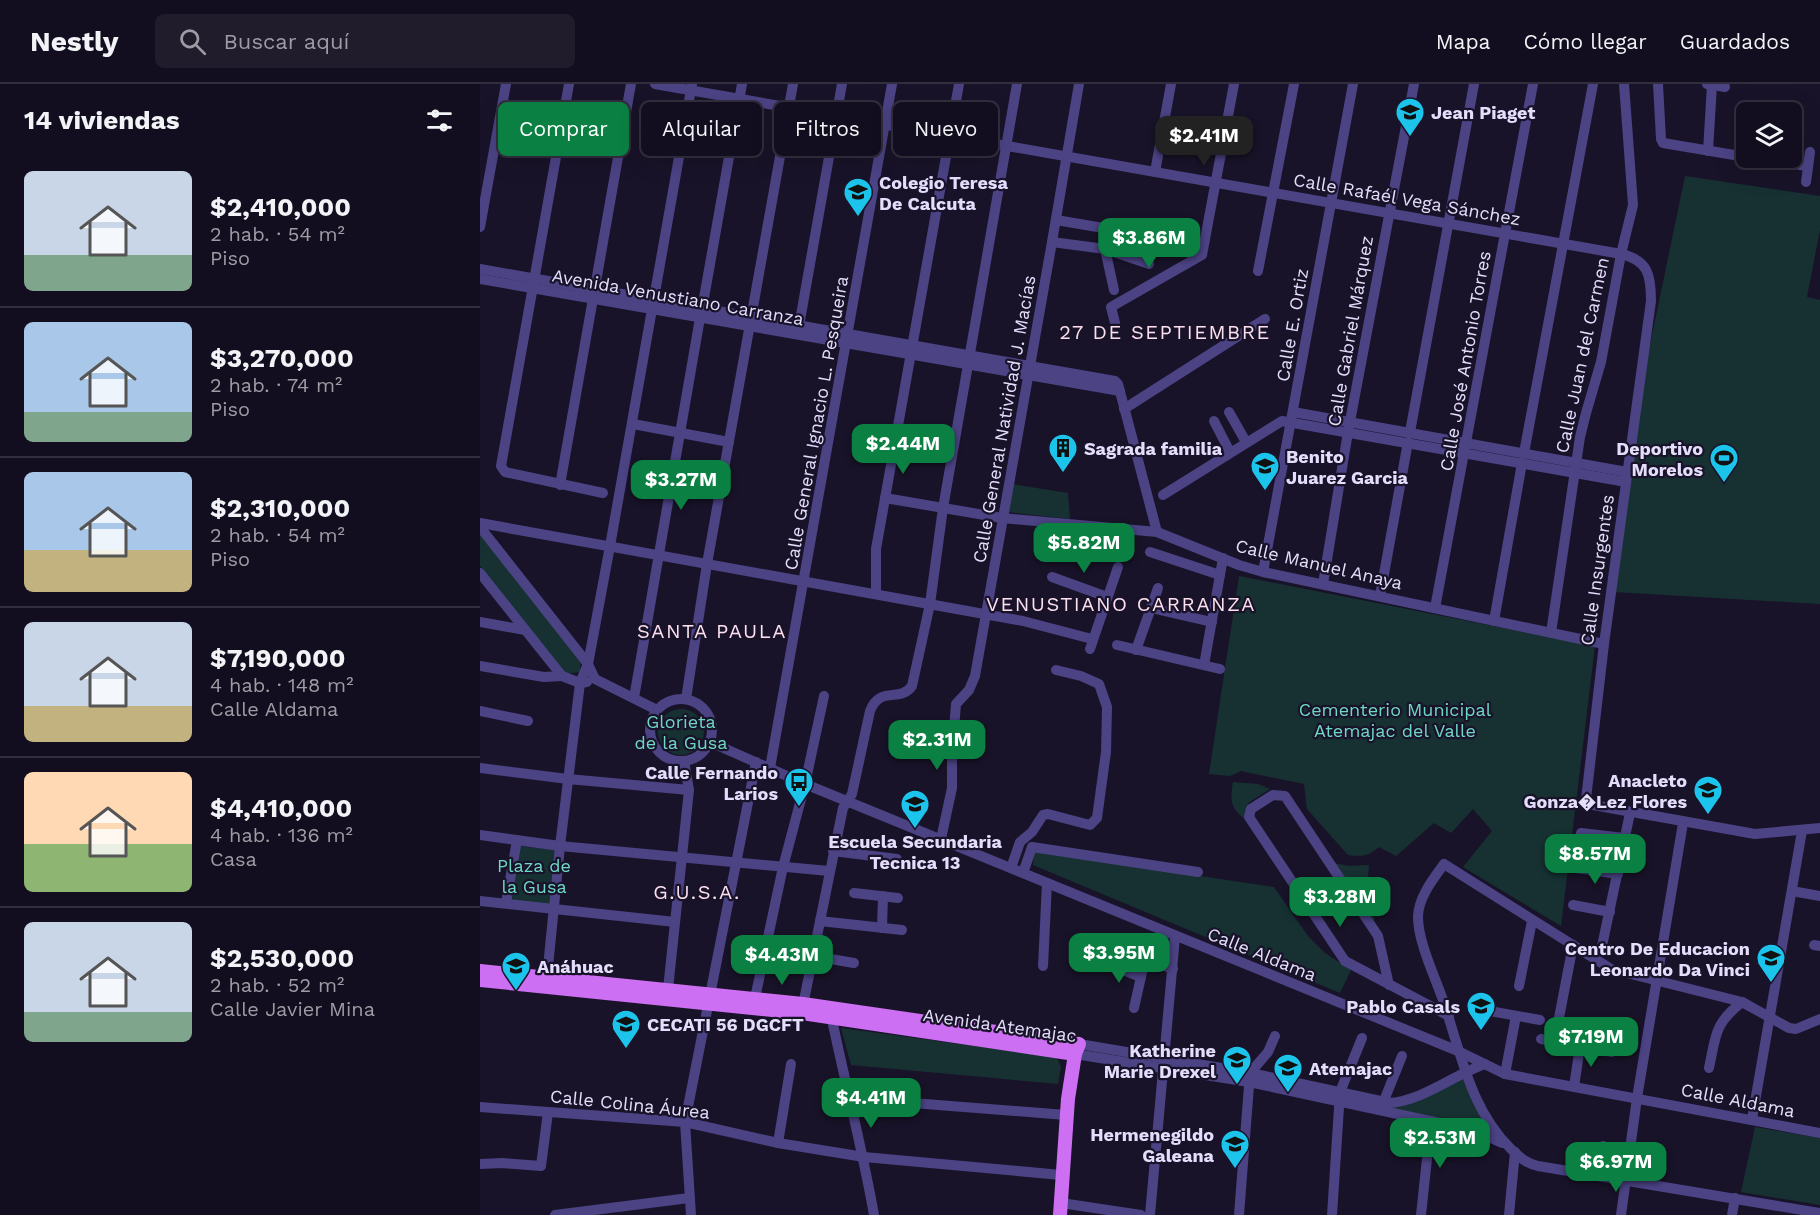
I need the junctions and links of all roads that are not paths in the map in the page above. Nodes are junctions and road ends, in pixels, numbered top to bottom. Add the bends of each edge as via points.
1 (506, 84) edge
2 (569, 84) edge
3 (631, 84) edge
4 (655, 84) edge
5 (742, 84) edge
6 (793, 84) edge
7 (842, 84) edge
8 (892, 84) edge
9 (959, 84) edge
10 (1017, 84) edge
11 (1079, 84) edge
12 (1171, 84) edge
13 (1234, 84) edge
14 (1294, 84) edge
15 (1353, 84) edge
16 (1414, 84) edge
17 (1473, 84) edge
18 (1533, 84) edge
19 (1593, 84) edge
20 (1624, 84) edge
21 (1658, 84) edge
22 (1707, 84) edge
23 (1712, 85) edge
24 (691, 87) edge
25 (1725, 87) dead end
26 (740, 99) junction
27 (790, 102) edge
28 (839, 102) edge
29 (956, 102) edge
30 (774, 105) edge
31 (881, 123) edge
32 (885, 124) junction
33 (893, 125) edge
34 (998, 145) edge
35 (1006, 146) junction
36 (1708, 151) junction
37 (1810, 152) dead end
38 (1736, 155) edge
39 (780, 156) edge
40 (829, 156) edge
41 (946, 156) edge
42 (1066, 156) junction
43 (1802, 165) edge
44 (1808, 166) junction
45 (1155, 172) junction
46 (1806, 182) dead end
47 (1216, 183) junction
48 (1273, 193) junction
49 (1330, 203) junction
50 (1388, 213) junction
51 (1056, 220) junction
52 (1447, 223) junction
53 (480, 226) edge
54 (1505, 233) junction
55 (1146, 240) dead end
56 (1052, 242) junction
57 (1563, 244) junction
58 (1105, 249) junction
59 (1621, 254) junction
60 (1149, 264) dead end
61 (480, 269) edge
62 (1258, 271) dead end
63 (480, 279) edge
64 (534, 284) junction
65 (1114, 290) dead end
66 (594, 294) junction
67 (653, 305) junction
68 (701, 313) junction
69 (1265, 319) dead end
70 (750, 322) junction
71 (1115, 323) dead end
72 (799, 326) junction
73 (848, 339) junction
74 (911, 350) junction
75 (969, 360) junction
76 (1028, 370) junction
77 (1124, 409) junction
78 (1229, 412) dead end
79 (1292, 417) junction
80 (1214, 421) dead end
81 (633, 424) junction
82 (1349, 427) junction
83 (681, 433) junction
84 (1409, 437) junction
85 (729, 442) junction
86 (1246, 442) junction
87 (1466, 447) junction
88 (1230, 452) junction
89 (1523, 458) junction
90 (1575, 468) junction
91 (1626, 477) junction
92 (560, 485) junction
93 (603, 493) dead end
94 (1163, 495) dead end
95 (885, 498) junction
96 (943, 508) junction
97 (1002, 518) junction
98 (480, 525) edge
99 (1157, 532) junction
100 (610, 546) junction
101 (1150, 552) dead end
102 (659, 555) junction
103 (1223, 558) junction
104 (707, 564) junction
105 (1118, 567) dead end
106 (1263, 572) junction
107 (480, 573) edge
108 (1220, 575) junction
109 (1052, 577) dead end
110 (804, 581) junction
111 (1323, 584) junction
112 (1158, 588) dead end
113 (876, 594) junction
114 (1380, 596) junction
115 (1107, 597) junction
116 (930, 604) junction
117 (1151, 608) junction
118 (1435, 608) junction
119 (986, 614) junction
120 (1494, 621) junction
121 (480, 622) edge
122 (1212, 622) junction
123 (525, 630) junction
124 (1551, 633) junction
125 (1604, 644) junction
126 (1117, 645) dead end
127 (1136, 650) junction
128 (588, 664) junction
129 (1204, 665) junction
130 (480, 666) edge
131 (1220, 669) dead end
132 (1056, 670) dead end
133 (561, 676) junction
134 (595, 679) junction
135 (580, 684) junction
136 (824, 696) dead end
137 (634, 698) junction
138 (686, 699) junction
139 (657, 710) junction
140 (480, 711) edge
141 (528, 721) dead end
142 (710, 742) junction
143 (684, 761) junction
144 (756, 762) junction
145 (480, 768) edge
146 (770, 768) junction
147 (568, 779) junction
148 (805, 784) junction
149 (689, 790) junction
150 (848, 800) junction
151 (1630, 813) junction
152 (1683, 823) junction
153 (1820, 828) edge
154 (1802, 831) junction
155 (1581, 833) dead end
156 (480, 835) edge
157 (1624, 838) junction
158 (941, 839) junction
159 (517, 840) junction
160 (560, 846) junction
161 (833, 851) junction
162 (682, 856) junction
163 (897, 859) dead end
164 (736, 862) junction
165 (783, 867) junction
166 (1011, 868) junction
167 (1576, 868) dead end
168 (829, 871) junction
169 (1197, 872) dead end
170 (1023, 873) junction
171 (1618, 874) junction
172 (1047, 884) junction
173 (1792, 891) junction
174 (854, 893) dead end
175 (883, 896) junction
176 (1820, 896) edge
177 (898, 898) dead end
178 (480, 901) edge
179 (506, 903) junction
180 (1573, 905) dead end
181 (555, 910) junction
182 (1611, 912) junction
183 (820, 921) junction
184 (1532, 921) junction
185 (675, 922) junction
186 (882, 928) junction
187 (902, 930) dead end
188 (1175, 937) junction
189 (1572, 945) junction
190 (1602, 946) dead end
191 (813, 956) junction
192 (854, 963) dead end
193 (1108, 964) dead end
194 (1042, 966) dead end
195 (1173, 969) junction
196 (480, 970) edge
197 (548, 977) junction
198 (1141, 977) junction
199 (480, 980) edge
200 (1656, 980) junction
201 (1389, 985) junction
202 (1519, 986) dead end
203 (668, 989) junction
204 (708, 998) junction
205 (755, 999) junction
206 (1742, 1002) junction
207 (1134, 1008) dead end
208 (1473, 1008) dead end
209 (802, 1009) junction
210 (831, 1013) junction
211 (1449, 1016) junction
212 (1516, 1016) junction
213 (1559, 1018) dead end
214 (1770, 1019) junction
215 (1820, 1019) edge
216 (1540, 1020) dead end
217 (1275, 1036) dead end
218 (1362, 1038) dead end
219 (1541, 1039) dead end
220 (1580, 1046) junction
221 (1077, 1049) junction
222 (1458, 1051) junction
223 (1612, 1052) dead end
224 (1402, 1056) dead end
225 (1164, 1063) junction
226 (791, 1064) dead end
227 (1485, 1064) junction
228 (1709, 1068) dead end
229 (1465, 1071) junction
230 (1505, 1074) junction
231 (1250, 1077) junction
232 (1574, 1087) junction
233 (1340, 1097) junction
234 (848, 1098) junction
235 (1637, 1098) junction
236 (1383, 1103) junction
237 (480, 1107) edge
238 (548, 1112) junction
239 (1066, 1115) junction
240 (1752, 1119) junction
241 (1431, 1121) junction
242 (685, 1122) junction
243 (1820, 1133) edge
244 (778, 1143) junction
245 (1603, 1146) dead end
246 (1511, 1149) junction
247 (864, 1157) junction
248 (1629, 1159) junction
249 (480, 1164) edge
250 (1061, 1174) junction
251 (1626, 1180) junction
252 (689, 1198) junction
253 (1735, 1198) junction
254 (1060, 1209) edge
255 (1820, 1213) edge
256 (555, 1215) edge
257 (691, 1215) edge
258 (874, 1215) edge
259 (1141, 1215) edge
260 (1150, 1215) edge
261 (1239, 1215) edge
262 (1332, 1215) edge
263 (1422, 1215) edge
264 (1509, 1215) edge
265 (1621, 1215) edge
266 (1732, 1215) edge

1 - 53 street
2 - 64 street
3 - 66 street
4 - 24 street, Calle Rafaél Vega Sánchez
5 - 26 street
6 - 27 street
7 - 28 street
8 - 32 street, Calle General Ignacio L. Pesqueira
9 - 29 street
10 - 35 street
11 - 42 street, Calle General Natividad J. Macías
12 - 45 street
13 - 47 street
14 - 48 street
15 - 49 street, Calle E. Ortiz
16 - 50 street, Calle Gabriel Márquez
17 - 52 street
18 - 54 street, Calle José Antonio Torres
19 - 57 street
20 - 59 street, Calle Juan del Carmen via 1633,197
21 - 36 street via 1662,142
22 - 23 street
23 - 25 street
23 - 36 street
24 - 26 street, Calle Rafaél Vega Sánchez
24 - 67 street
26 - 30 street, Calle Rafaél Vega Sánchez
26 - 68 street
31 - 32 street, Calle Rafaél Vega Sánchez
32 - 33 street, Calle Rafaél Vega Sánchez
32 - 73 street, Calle General Ignacio L. Pesqueira
34 - 35 street, Calle Rafaél Vega Sánchez
35 - 42 street, Calle Rafaél Vega Sánchez
35 - 75 street
36 - 38 street
37 - 44 street
39 - 70 street
40 - 72 street
41 - 74 street
42 - 45 street, Calle Rafaél Vega Sánchez
42 - 51 street, Calle General Natividad J. Macías
43 - 44 street
44 - 46 street
45 - 47 street, Calle Rafaél Vega Sánchez
47 - 48 street, Calle Rafaél Vega Sánchez
47 - 71 street via 1202,255 1111,308
48 - 49 street, Calle Rafaél Vega Sánchez
48 - 62 street
49 - 50 street, Calle Rafaél Vega Sánchez
49 - 79 street, Calle E. Ortiz
50 - 52 street, Calle Rafaél Vega Sánchez
50 - 82 street, Calle Gabriel Márquez
51 - 55 street via 1115,230
51 - 56 street, Calle General Natividad J. Macías
52 - 54 street, Calle Rafaél Vega Sánchez
52 - 84 street
54 - 57 street, Calle Rafaél Vega Sánchez
54 - 87 street, Calle José Antonio Torres
56 - 58 street
56 - 76 street, Calle General Natividad J. Macías
57 - 59 street, Calle Rafaél Vega Sánchez
57 - 89 street
58 - 60 street
58 - 65 street
59 - 90 street, Calle Juan del Carmen via 1602,362
59 - 91 street, Calle Insurgentes via 1641,262 1651,290
61 - 64 street, Avenida Venustiano Carranza
63 - 64 street, Avenida Venustiano Carranza
64 - 66 street, Avenida Venustiano Carranza
64 - 92 street via 501,470
66 - 67 street, Avenida Venustiano Carranza
66 - 92 street
67 - 68 street, Avenida Venustiano Carranza
67 - 81 street
68 - 70 street, Avenida Venustiano Carranza
68 - 83 street
69 - 77 street
70 - 72 street, Avenida Venustiano Carranza
70 - 73 street, Avenida Venustiano Carranza
70 - 85 street
72 - 73 street, Avenida Venustiano Carranza
73 - 74 street, Avenida Venustiano Carranza
73 - 110 street, Calle General Ignacio L. Pesqueira
74 - 75 street, Avenida Venustiano Carranza
74 - 95 street
75 - 76 street, Avenida Venustiano Carranza
75 - 96 street
76 - 77 street, Avenida Venustiano Carranza via 1118,386
76 - 97 street, Calle General Natividad J. Macías
77 - 99 street
78 - 86 street
79 - 82 street
79 - 86 street
79 - 106 street, Calle E. Ortiz
80 - 88 street
81 - 83 street
81 - 100 street
82 - 84 street
82 - 111 street, Calle Gabriel Márquez
83 - 85 street
83 - 102 street
84 - 87 street
84 - 114 street
85 - 104 street
86 - 88 street
87 - 89 street
87 - 118 street, Calle José Antonio Torres
88 - 94 street
89 - 90 street
89 - 120 street
90 - 91 street
90 - 124 street, Calle Juan del Carmen
91 - 125 street, Calle Insurgentes
92 - 93 street
95 - 96 street, Calle Manuel Anaya
95 - 113 street via 876,549
96 - 97 street, Calle Manuel Anaya
96 - 116 street
97 - 99 street, Calle Manuel Anaya
97 - 119 street, Calle General Natividad J. Macías
98 - 100 street
98 - 128 street
99 - 103 street, Calle Manuel Anaya
100 - 102 street
100 - 128 street
101 - 108 street
102 - 104 street
102 - 137 street
103 - 106 street, Calle Manuel Anaya
103 - 108 street
104 - 110 street
104 - 138 street
105 - 115 street
106 - 111 street, Calle Manuel Anaya
107 - 123 street
108 - 122 street
109 - 115 street
110 - 113 street
110 - 146 street, Calle General Ignacio L. Pesqueira
111 - 114 street, Calle Manuel Anaya
112 - 117 street
113 - 116 street
114 - 118 street, Calle Manuel Anaya
115 - 119 street via 1091,644 1023,621
116 - 119 street
116 - 150 street via 912,686 903,693 880,696 873,702
117 - 122 street
117 - 127 street
118 - 120 street, Calle Manuel Anaya
119 - 158 street, Calle General Natividad J. Macías via 975,676 956,704 951,788
120 - 124 street, Calle Manuel Anaya
121 - 123 street
122 - 129 street
123 - 133 street
124 - 125 street, Calle Manuel Anaya
125 - 151 street, Calle Insurgentes via 1586,799 1593,805
126 - 127 street
127 - 129 street
128 - 134 street
128 - 135 street
129 - 131 street
130 - 133 street via 544,677
132 - 166 street via 1099,684 1107,707 1106,752 1097,818 1090,825 1043,815 1020,842
133 - 135 street
134 - 135 street
134 - 137 street
135 - 147 street
136 - 148 street
137 - 139 street
138 - 139 street via 670,701
138 - 142 street via 709,715
139 - 143 street via 652,719 651,740 664,757
140 - 141 street
142 - 143 street via 700,755
142 - 144 street, Calle Aldama
143 - 149 street
144 - 146 street, Calle Aldama
144 - 164 street
145 - 147 street
146 - 148 street, Calle Aldama
147 - 149 street
147 - 160 street
148 - 150 street, Calle Aldama
148 - 165 street
149 - 162 street
150 - 158 street, Calle Aldama
150 - 161 street
151 - 152 street
151 - 157 street
152 - 154 street via 1755,834
152 - 200 street
153 - 154 street
154 - 173 street
155 - 157 street
156 - 159 street
157 - 171 street
158 - 166 street, Calle Aldama
159 - 160 street
159 - 179 street
160 - 162 street
160 - 181 street
161 - 163 street
161 - 168 street
162 - 164 street
162 - 185 street
164 - 165 street
164 - 204 street
165 - 168 street
165 - 205 street
166 - 170 street, Calle Aldama
167 - 171 street
168 - 183 street
169 - 170 street via 1032,847
170 - 172 street, Calle Aldama
171 - 182 street
172 - 188 street, Calle Aldama
172 - 194 street
173 - 176 street
173 - 214 street
174 - 175 street
175 - 177 street
175 - 186 street
178 - 179 street
179 - 181 street
180 - 182 street
181 - 185 street
181 - 197 street
182 - 190 street
183 - 186 street
183 - 191 street
184 - 189 street
184 - 202 street
184 - 211 street via 1444,864 1426,892 1418,917 1421,938
185 - 203 street
186 - 187 street
188 - 195 street
188 - 222 street, Calle Aldama
189 - 200 street via 1611,969
189 - 213 street
191 - 192 street
191 - 209 street
193 - 198 street
195 - 198 street via 1140,957
195 - 225 street
196 - 197 main road, Avenida Atemajac
197 - 203 main road, Avenida Atemajac
198 - 207 street
199 - 204 main road, Avenida Atemajac
200 - 206 street
200 - 235 street
201 - 201 street via 1345,961 1250,817 1251,809 1273,795 1285,796 1378,936
201 - 211 street
203 - 204 main road, Avenida Atemajac
204 - 205 main road, Avenida Atemajac
204 - 209 main road, Avenida Atemajac
204 - 242 street
205 - 209 main road, Avenida Atemajac
206 - 214 street
206 - 228 street via 1719,1025
208 - 212 street
209 - 210 main road, Avenida Atemajac
210 - 221 main road, Avenida Atemajac
210 - 234 street
211 - 222 street
212 - 216 street
212 - 230 street
214 - 215 street via 1796,1029
214 - 240 street
217 - 231 street
218 - 233 street
219 - 220 street
220 - 223 street
220 - 232 street
221 - 225 street, Avenida Atemajac
221 - 239 main road
222 - 227 street, Calle Aldama
222 - 229 street
224 - 236 street
225 - 231 street, Avenida Atemajac
225 - 260 street
226 - 244 street
227 - 229 street, Avenida Atemajac
227 - 230 street, Calle Aldama
229 - 236 street, Avenida Atemajac via 1411,1099
229 - 246 street via 1488,1122
230 - 232 street, Calle Aldama
231 - 233 street, Avenida Atemajac
231 - 261 street
232 - 235 street, Calle Aldama
233 - 236 street, Avenida Atemajac
233 - 241 street, Avenida Atemajac
233 - 262 street
234 - 239 street
234 - 247 street
235 - 240 street, Calle Aldama
235 - 248 street
237 - 238 street, Calle Colina Áurea
238 - 242 street, Calle Colina Áurea
238 - 249 street via 541,1166
239 - 250 main road
240 - 243 street, Calle Aldama
241 - 246 street, Avenida Atemajac via 1472,1130
241 - 263 street
242 - 244 street, Calle Colina Áurea
242 - 252 street
244 - 247 street, Calle Colina Áurea
245 - 248 street via 1602,1155
246 - 251 street, Avenida Atemajac via 1528,1164
246 - 264 street
247 - 250 street, Calle Colina Áurea
247 - 258 street
248 - 251 street
250 - 254 main road
251 - 253 street, Avenida Atemajac
251 - 265 street
252 - 256 street
252 - 257 street
253 - 255 street, Avenida Atemajac
253 - 266 street
254 - 259 street

